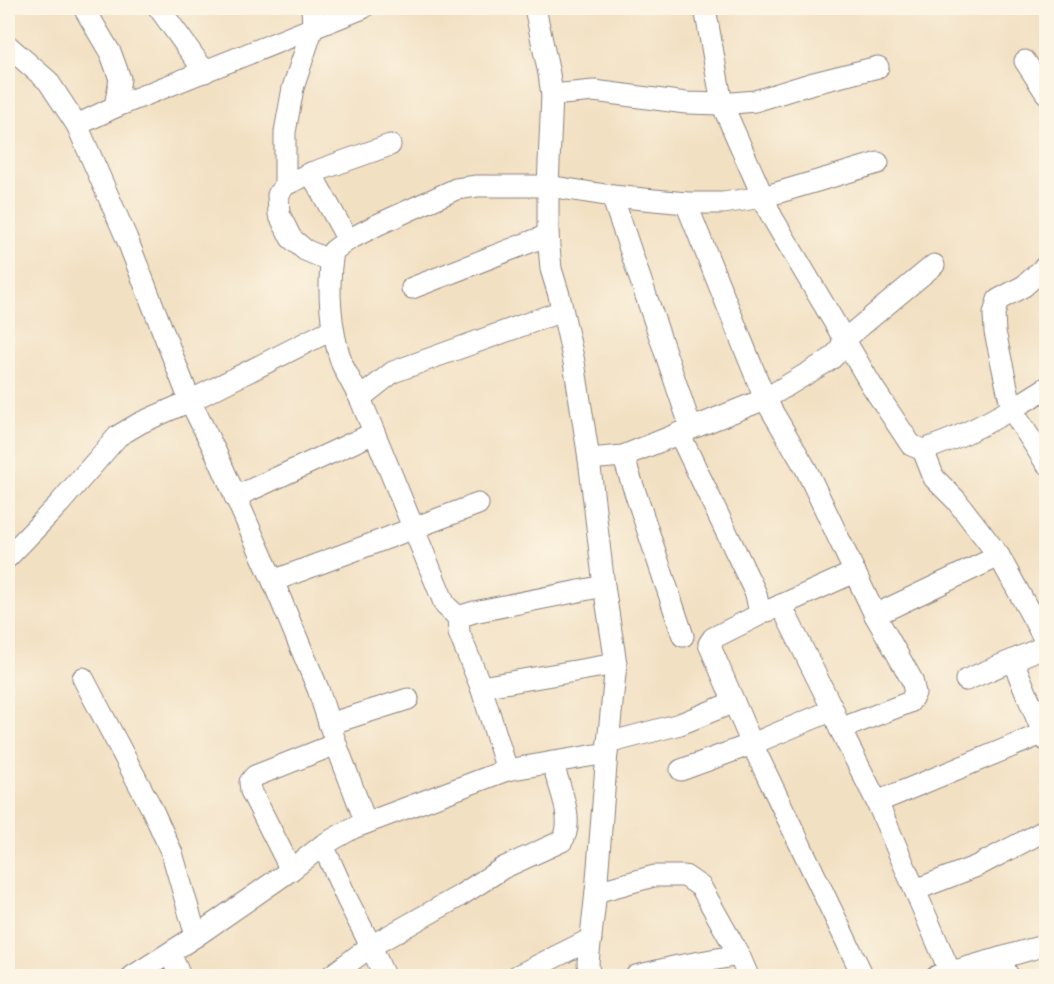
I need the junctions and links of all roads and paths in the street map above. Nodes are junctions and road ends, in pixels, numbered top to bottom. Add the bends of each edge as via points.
1 (84, 8) edge
2 (159, 8) edge
3 (363, 8) edge
4 (535, 8) edge
5 (711, 9) edge
6 (312, 17) edge
7 (8, 46) edge
8 (1025, 61) dead end
9 (878, 67) dead end
10 (205, 72) junction
11 (1047, 93) edge
12 (552, 96) junction
13 (722, 104) junction
14 (115, 107) junction
15 (77, 125) junction
16 (390, 145) dead end
17 (878, 163) dead end
18 (311, 173) junction
19 (285, 185) junction
20 (548, 186) junction
21 (612, 196) junction
22 (763, 197) junction
23 (686, 203) junction
24 (548, 235) junction
25 (348, 240) junction
26 (331, 261) junction
27 (934, 265) dead end
28 (1047, 266) edge
29 (1024, 286) junction
30 (412, 288) dead end
31 (1047, 288) edge
32 (562, 311) junction
33 (333, 328) junction
34 (844, 340) junction
35 (1047, 388) edge
36 (360, 398) junction
37 (765, 399) junction
38 (190, 401) junction
39 (1012, 410) junction
40 (685, 430) junction
41 (374, 433) junction
42 (923, 450) junction
43 (623, 456) junction
44 (589, 459) junction
45 (1047, 464) edge
46 (236, 496) junction
47 (478, 504) dead end
48 (413, 529) junction
49 (10, 549) edge
50 (999, 556) junction
51 (855, 572) junction
52 (273, 581) junction
53 (604, 586) junction
54 (781, 605) junction
55 (875, 615) junction
56 (757, 616) junction
57 (458, 617) junction
58 (683, 636) dead end
59 (1047, 644) edge
60 (1013, 661) junction
61 (616, 664) junction
62 (83, 678) dead end
63 (966, 680) dead end
64 (481, 687) junction
65 (408, 699) dead end
66 (734, 702) junction
67 (836, 720) junction
68 (329, 724) junction
69 (1045, 737) edge
70 (336, 744) junction
71 (752, 744) junction
72 (608, 748) junction
73 (552, 762) junction
74 (507, 770) junction
75 (681, 770) dead end
76 (878, 802) junction
77 (366, 823) junction
78 (1047, 830) edge
79 (323, 845) junction
80 (291, 870) junction
81 (915, 890) junction
82 (596, 892) junction
83 (196, 936) junction
84 (591, 939) junction
85 (1047, 945) edge
86 (371, 946) junction
87 (170, 953) junction
88 (739, 955) junction
89 (1004, 967) edge
90 (943, 974) edge
91 (133, 976) edge
92 (180, 976) edge
93 (331, 976) edge
94 (384, 976) edge
95 (517, 976) edge
96 (589, 976) edge
97 (636, 976) edge
98 (748, 976) edge
99 (863, 976) edge

1 - 14 street via 111,54 120,79
2 - 10 street
3 - 6 street
4 - 12 street
5 - 13 street
6 - 10 street
6 - 19 street via 292,88 285,132
7 - 15 street via 48,81
8 - 11 street
9 - 13 street via 755,101
10 - 14 street
12 - 13 street via 594,91
12 - 20 street
13 - 22 street
14 - 15 street
15 - 38 street via 127,239
16 - 18 street
17 - 22 street
18 - 19 street
18 - 25 street
19 - 26 street via 278,195 279,214 291,238 305,250
20 - 21 street
20 - 24 street
20 - 25 street via 456,189
21 - 23 street
21 - 40 street
22 - 23 street
22 - 34 street
23 - 37 street
24 - 30 street
24 - 32 street via 551,269
25 - 26 street via 333,251
26 - 33 street
27 - 34 street
28 - 29 street
29 - 31 street
29 - 39 street via 998,300 994,314
32 - 36 street via 393,372
32 - 44 street
33 - 36 street via 342,364
33 - 38 street
34 - 37 street via 831,359
34 - 42 street via 911,445
35 - 39 street
36 - 41 street
37 - 40 street
37 - 51 street via 806,469
38 - 46 street
38 - 49 street via 118,436 59,504
39 - 42 street
39 - 45 street
40 - 43 street
40 - 56 street via 756,594
41 - 46 street
41 - 48 street
42 - 50 street via 934,478
43 - 44 street
43 - 58 street
44 - 53 street
46 - 52 street
47 - 48 street
48 - 52 street
48 - 57 street via 445,605
50 - 55 street
50 - 59 street
51 - 54 street
51 - 55 street
52 - 68 street
53 - 57 street
53 - 61 street
54 - 56 street
54 - 67 street
55 - 67 street via 912,680 915,693 910,702
56 - 66 street via 713,638 709,644
57 - 64 street via 459,633
59 - 60 street
60 - 63 street
60 - 69 street
61 - 64 street
61 - 72 street
62 - 83 street via 172,853
64 - 74 street
65 - 68 street
66 - 71 street
66 - 72 street
67 - 71 street
67 - 76 street
68 - 70 street
69 - 76 street
70 - 77 street
70 - 80 street via 255,776 249,782
71 - 75 street
71 - 99 street
72 - 73 street
72 - 82 street
73 - 74 street
73 - 86 street via 567,815 562,841 503,867
74 - 77 street
76 - 81 street
77 - 79 street
78 - 81 street via 977,866
79 - 80 street
79 - 86 street
80 - 83 street
81 - 90 street
82 - 84 street
82 - 88 street via 654,876 685,876 702,887
83 - 87 street
84 - 95 street
84 - 96 street
85 - 89 street
86 - 93 street
86 - 94 street
87 - 91 street
87 - 92 street
88 - 97 street
88 - 98 street
89 - 90 street

